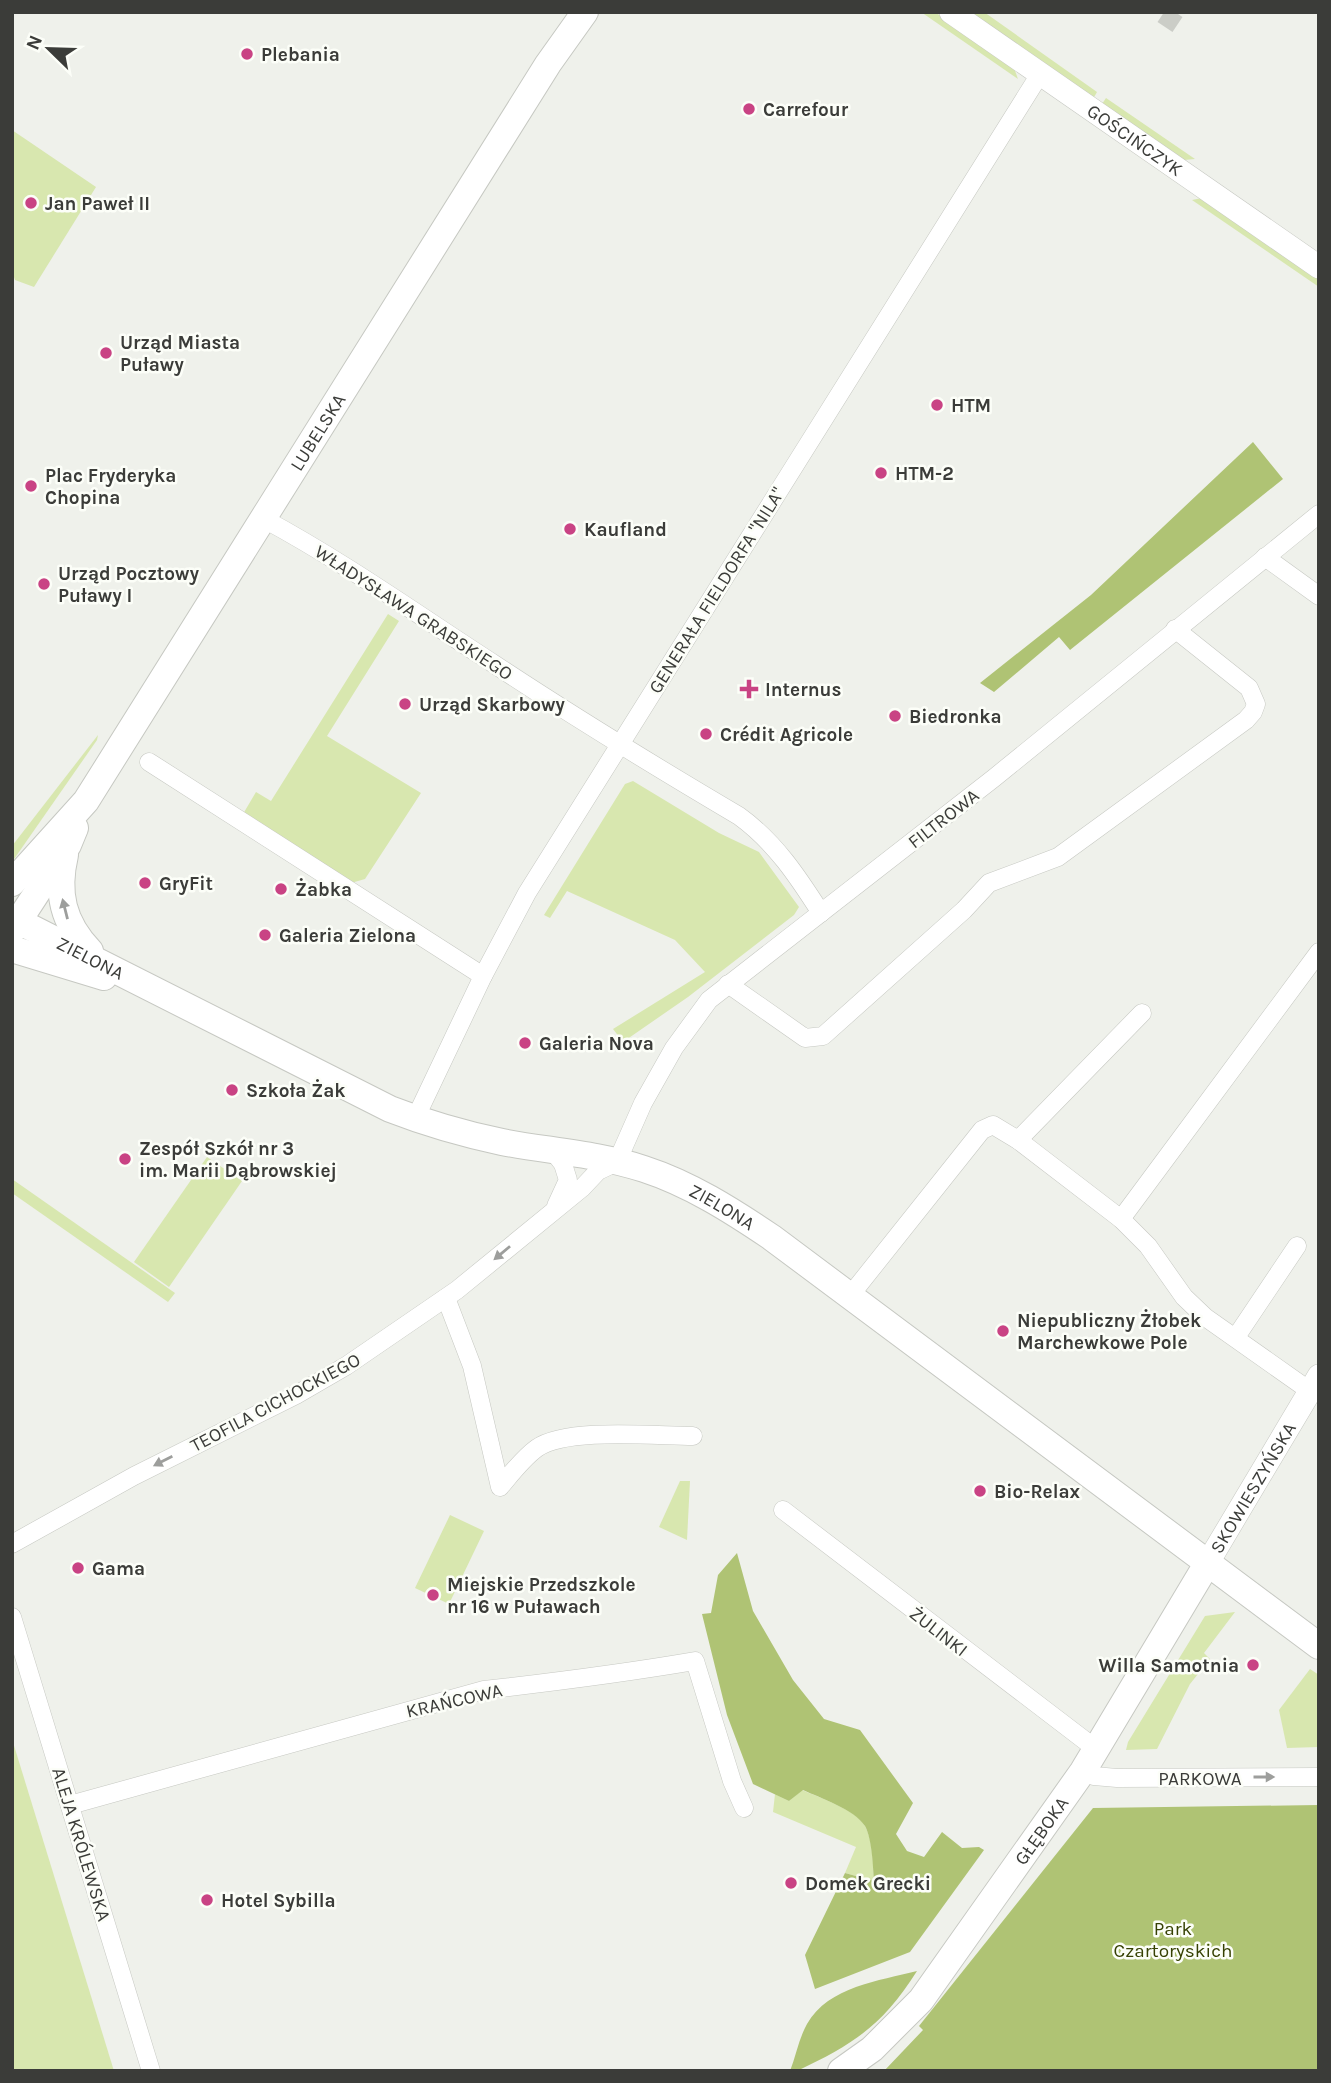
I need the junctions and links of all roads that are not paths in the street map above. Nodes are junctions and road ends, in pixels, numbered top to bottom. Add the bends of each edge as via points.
1 (576, 12) edge
2 (585, 12) edge
3 (951, 12) edge
4 (548, 64) junction
5 (1040, 74) junction
6 (1319, 267) edge
7 (1319, 514) edge
8 (264, 519) junction
9 (1265, 558) junction
10 (1319, 596) edge
11 (1175, 629) junction
12 (620, 743) junction
13 (156, 767) dead end
14 (86, 801) junction
15 (68, 845) junction
16 (14, 885) edge
17 (821, 914) junction
18 (14, 923) edge
19 (12, 949) edge
20 (1319, 952) edge
21 (102, 962) junction
22 (483, 976) junction
23 (728, 984) junction
24 (160, 995) junction
25 (1142, 1013) dead end
26 (415, 1119) junction
27 (1018, 1140) junction
28 (553, 1151) junction
29 (617, 1162) junction
30 (554, 1209) junction
31 (1121, 1219) junction
32 (1297, 1246) dead end
33 (849, 1297) junction
34 (446, 1298) junction
35 (1236, 1337) junction
36 (1314, 1383) edge
37 (694, 1436) dead end
38 (783, 1510) dead end
39 (12, 1544) edge
40 (1207, 1564) junction
41 (12, 1617) edge
42 (1319, 1646) edge
43 (1089, 1760) junction
44 (1319, 1777) edge
45 (70, 1805) junction
46 (744, 1808) dead end
47 (151, 2071) edge
48 (841, 2071) edge

1 - 4 main road, LUBELSKA
2 - 4 main road, LUBELSKA
3 - 5 street, GOŚCIŃCZYK
4 - 8 main road, LUBELSKA
5 - 6 street, GOŚCIŃCZYK
5 - 12 street, GENERAŁA FIELDORFA "NILA"
7 - 9 street, FILTROWA
8 - 12 street, WŁADYSŁAWA GRABSKIEGO
8 - 14 main road, LUBELSKA
9 - 10 street
9 - 11 street, FILTROWA
11 - 17 street, FILTROWA
11 - 23 street via 1249,688 1256,704 1246,720 1058,857 989,883 822,1036 805,1038
12 - 17 street, WŁADYSŁAWA GRABSKIEGO via 751,825 798,876
12 - 22 street, GENERAŁA FIELDORFA "NILA" via 527,893
13 - 22 street
14 - 15 main road, LUBELSKA
14 - 16 main road, LUBELSKA
15 - 18 main road, LUBELSKA
21 -> 15 main road via 69,926 64,910 60,889
17 - 23 street, FILTROWA
18 - 21 main road, ZIELONA
19 - 24 main road, ZIELONA
20 - 31 street
21 - 24 main road, ZIELONA
22 - 26 street, GENERAŁA FIELDORFA "NILA"
23 - 29 street, FILTROWA via 709,1000 674,1048 642,1103
24 - 26 main road, ZIELONA
25 - 27 street
26 - 28 main road, ZIELONA
27 - 31 street
27 - 33 street via 993,1125 982,1130
28 - 29 main road, ZIELONA
28 - 30 street, TEOFILA CICHOCKIEGO via 568,1180
29 - 30 street, TEOFILA CICHOCKIEGO via 598,1171
29 - 33 main road, ZIELONA via 706,1196 771,1237
30 -> 34 street, TEOFILA CICHOCKIEGO
31 - 35 street via 1184,1297
32 - 35 street
33 - 40 main road, ZIELONA
34 - 37 street via 472,1366 499,1487 540,1446 568,1438
34 -> 39 street, TEOFILA CICHOCKIEGO via 306,1389
35 - 36 street
36 - 40 street, SKOWIESZYŃSKA
38 - 43 street, ŻULINKI
40 - 42 main road, ZIELONA
40 - 43 main road, GŁĘBOKA
41 - 45 street, ALEJA KRÓLEWSKA
43 -> 44 street, PARKOWA via 1094,1776 1117,1778
43 - 48 main road, GŁĘBOKA via 921,2000 872,2049
45 - 46 street, KRAŃCOWA via 484,1690 695,1661
45 - 47 street, ALEJA KRÓLEWSKA

